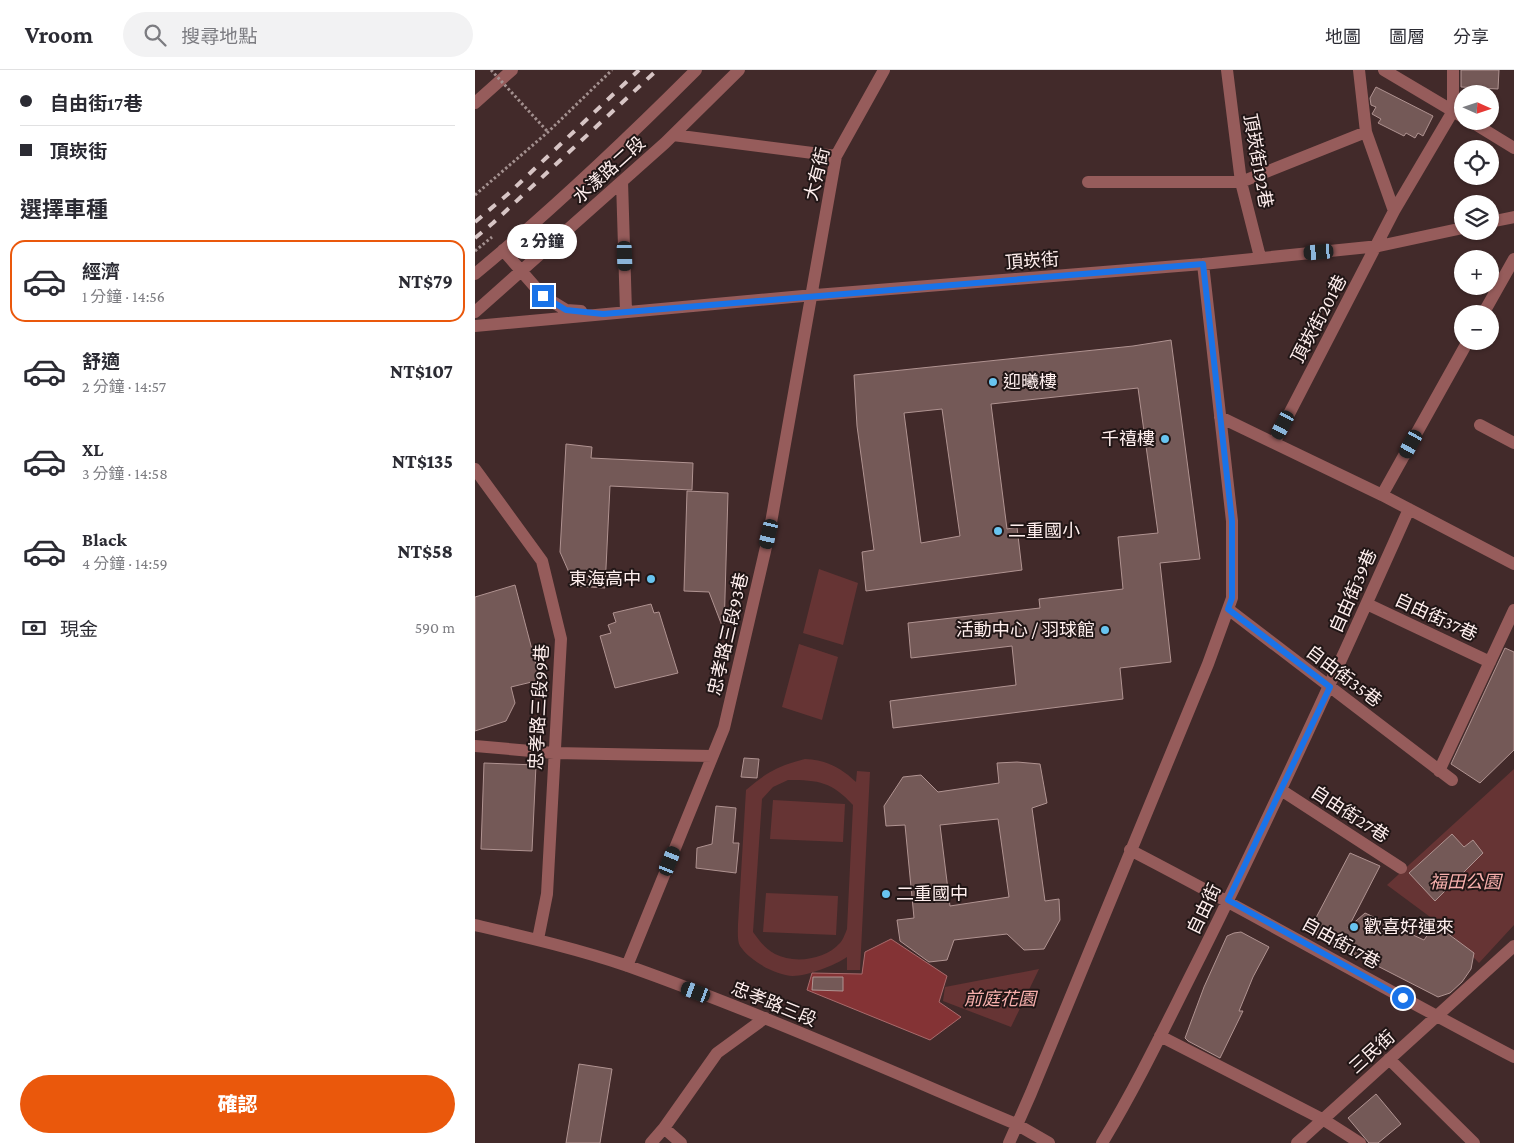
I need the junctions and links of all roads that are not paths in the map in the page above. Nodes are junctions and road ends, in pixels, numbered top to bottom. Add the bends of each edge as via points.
1 (513, 70) edge
2 (696, 70) edge
3 (739, 70) edge
4 (884, 70) edge
5 (1227, 70) edge
6 (1359, 70) edge
7 (1384, 70) edge
8 (1453, 70) edge
9 (1455, 85) edge
10 (475, 103) edge
11 (1454, 112) edge
12 (1454, 120) edge
13 (1485, 130) edge
14 (1366, 132) junction
15 (673, 135) junction
16 (1514, 148) edge
17 (836, 156) junction
18 (622, 181) junction
19 (1088, 182) dead end
20 (1241, 182) junction
21 (1394, 211) junction
22 (1514, 217) edge
23 (1499, 220) edge
24 (1454, 230) edge
25 (1377, 246) junction
26 (503, 250) junction
27 (1260, 257) junction
28 (1514, 259) edge
29 (1203, 264) junction
30 (521, 271) junction
31 (475, 274) edge
32 (812, 295) junction
33 (1488, 305) edge
34 (475, 312) edge
35 (626, 312) junction
36 (603, 314) junction
37 (475, 326) edge
38 (1463, 350) edge
39 (1220, 417) junction
40 (1480, 425) dead end
41 (1274, 443) junction
42 (1514, 443) edge
43 (475, 470) edge
44 (1382, 495) junction
45 (1409, 509) junction
46 (1514, 564) edge
47 (1367, 604) junction
48 (1228, 609) junction
49 (1514, 610) edge
50 (1490, 662) junction
51 (1330, 687) junction
52 (475, 746) edge
53 (554, 753) junction
54 (713, 756) junction
55 (1439, 771) junction
56 (1452, 780) dead end
57 (1281, 790) junction
58 (1131, 850) junction
59 (1401, 868) dead end
60 (1228, 900) junction
61 (475, 925) edge
62 (537, 939) junction
63 (1514, 946) edge
64 (627, 966) junction
65 (1437, 1017) junction
66 (765, 1018) junction
67 (1160, 1036) junction
68 (1514, 1057) edge
69 (1389, 1060) junction
70 (1324, 1120) junction
71 (1017, 1124) junction
72 (664, 1128) junction
73 (651, 1143) edge
74 (681, 1143) edge
75 (1009, 1143) edge
76 (1049, 1143) edge
77 (1102, 1143) edge
78 (1297, 1143) edge
79 (1360, 1143) edge
80 (1474, 1143) edge

1 - 10 street
2 - 26 street, 水漾路二段 via 535,224
3 - 15 street, 水漾路二段
4 - 17 street, 大有街
5 - 20 street, 頂崁街192巷
6 - 14 street
7 - 11 street
8 - 9 street
12 - 21 street, 頂崁街201巷
13 - 16 street
14 - 20 street
14 - 21 street
15 - 17 street
15 - 18 street, 水漾路二段
17 - 32 street, 大有街
18 - 30 street, 水漾路二段
18 - 35 street
19 - 20 street
20 - 27 street, 頂崁街192巷
21 - 25 street, 頂崁街201巷
22 - 23 street
24 - 25 street, 頂崁街
25 - 27 street, 頂崁街
25 - 41 street, 頂崁街201巷
26 - 30 street, 頂崁街
26 - 31 street, 水漾路二段
27 - 29 street, 頂崁街
28 - 33 street
29 - 32 street, 頂崁街
29 - 39 street
30 - 34 street, 水漾路二段
30 - 36 street, 頂崁街 via 543,296 566,310
32 - 35 street, 頂崁街
32 - 54 street, 忠孝路三段93巷 via 769,534 724,728
35 - 36 street, 頂崁街
36 - 37 street, 頂崁街
38 - 44 street
39 - 41 street
39 - 48 street via 1232,521 1232,598
40 - 42 street
41 - 44 street
43 - 53 street, 忠孝路三段99巷 via 542,561 561,639
44 - 45 street
45 - 46 street
45 - 47 street, 自由街39巷
47 - 50 street, 自由街37巷
47 - 51 street, 自由街39巷
48 - 51 street, 自由街35巷
48 - 58 street
49 - 50 street
50 - 55 street
51 - 55 street, 自由街35巷
51 - 57 street, 自由街
52 - 53 street
53 - 54 street
53 - 62 street, 忠孝路三段99巷 via 547,894
54 - 64 street, 忠孝路三段93巷
55 - 56 street, 自由街35巷
57 - 59 street, 自由街27巷
57 - 60 street, 自由街
58 - 60 street, 自由街17巷
58 - 71 street
60 - 65 street, 自由街17巷
60 - 67 street, 自由街
61 - 62 street, 忠孝路三段
62 - 64 street, 忠孝路三段
63 - 65 street, 三民街
64 - 66 street, 忠孝路三段
65 - 68 street, 自由街17巷
65 - 69 street, 三民街
66 - 71 street, 忠孝路三段
66 - 72 street via 717,1053
67 - 70 street
67 - 77 street, 自由街 via 1126,1104
69 - 70 street, 三民街
69 - 80 street
70 - 78 street, 三民街
70 - 79 street
71 - 75 street
71 - 76 street, 忠孝路三段
72 - 73 street
72 - 74 street

